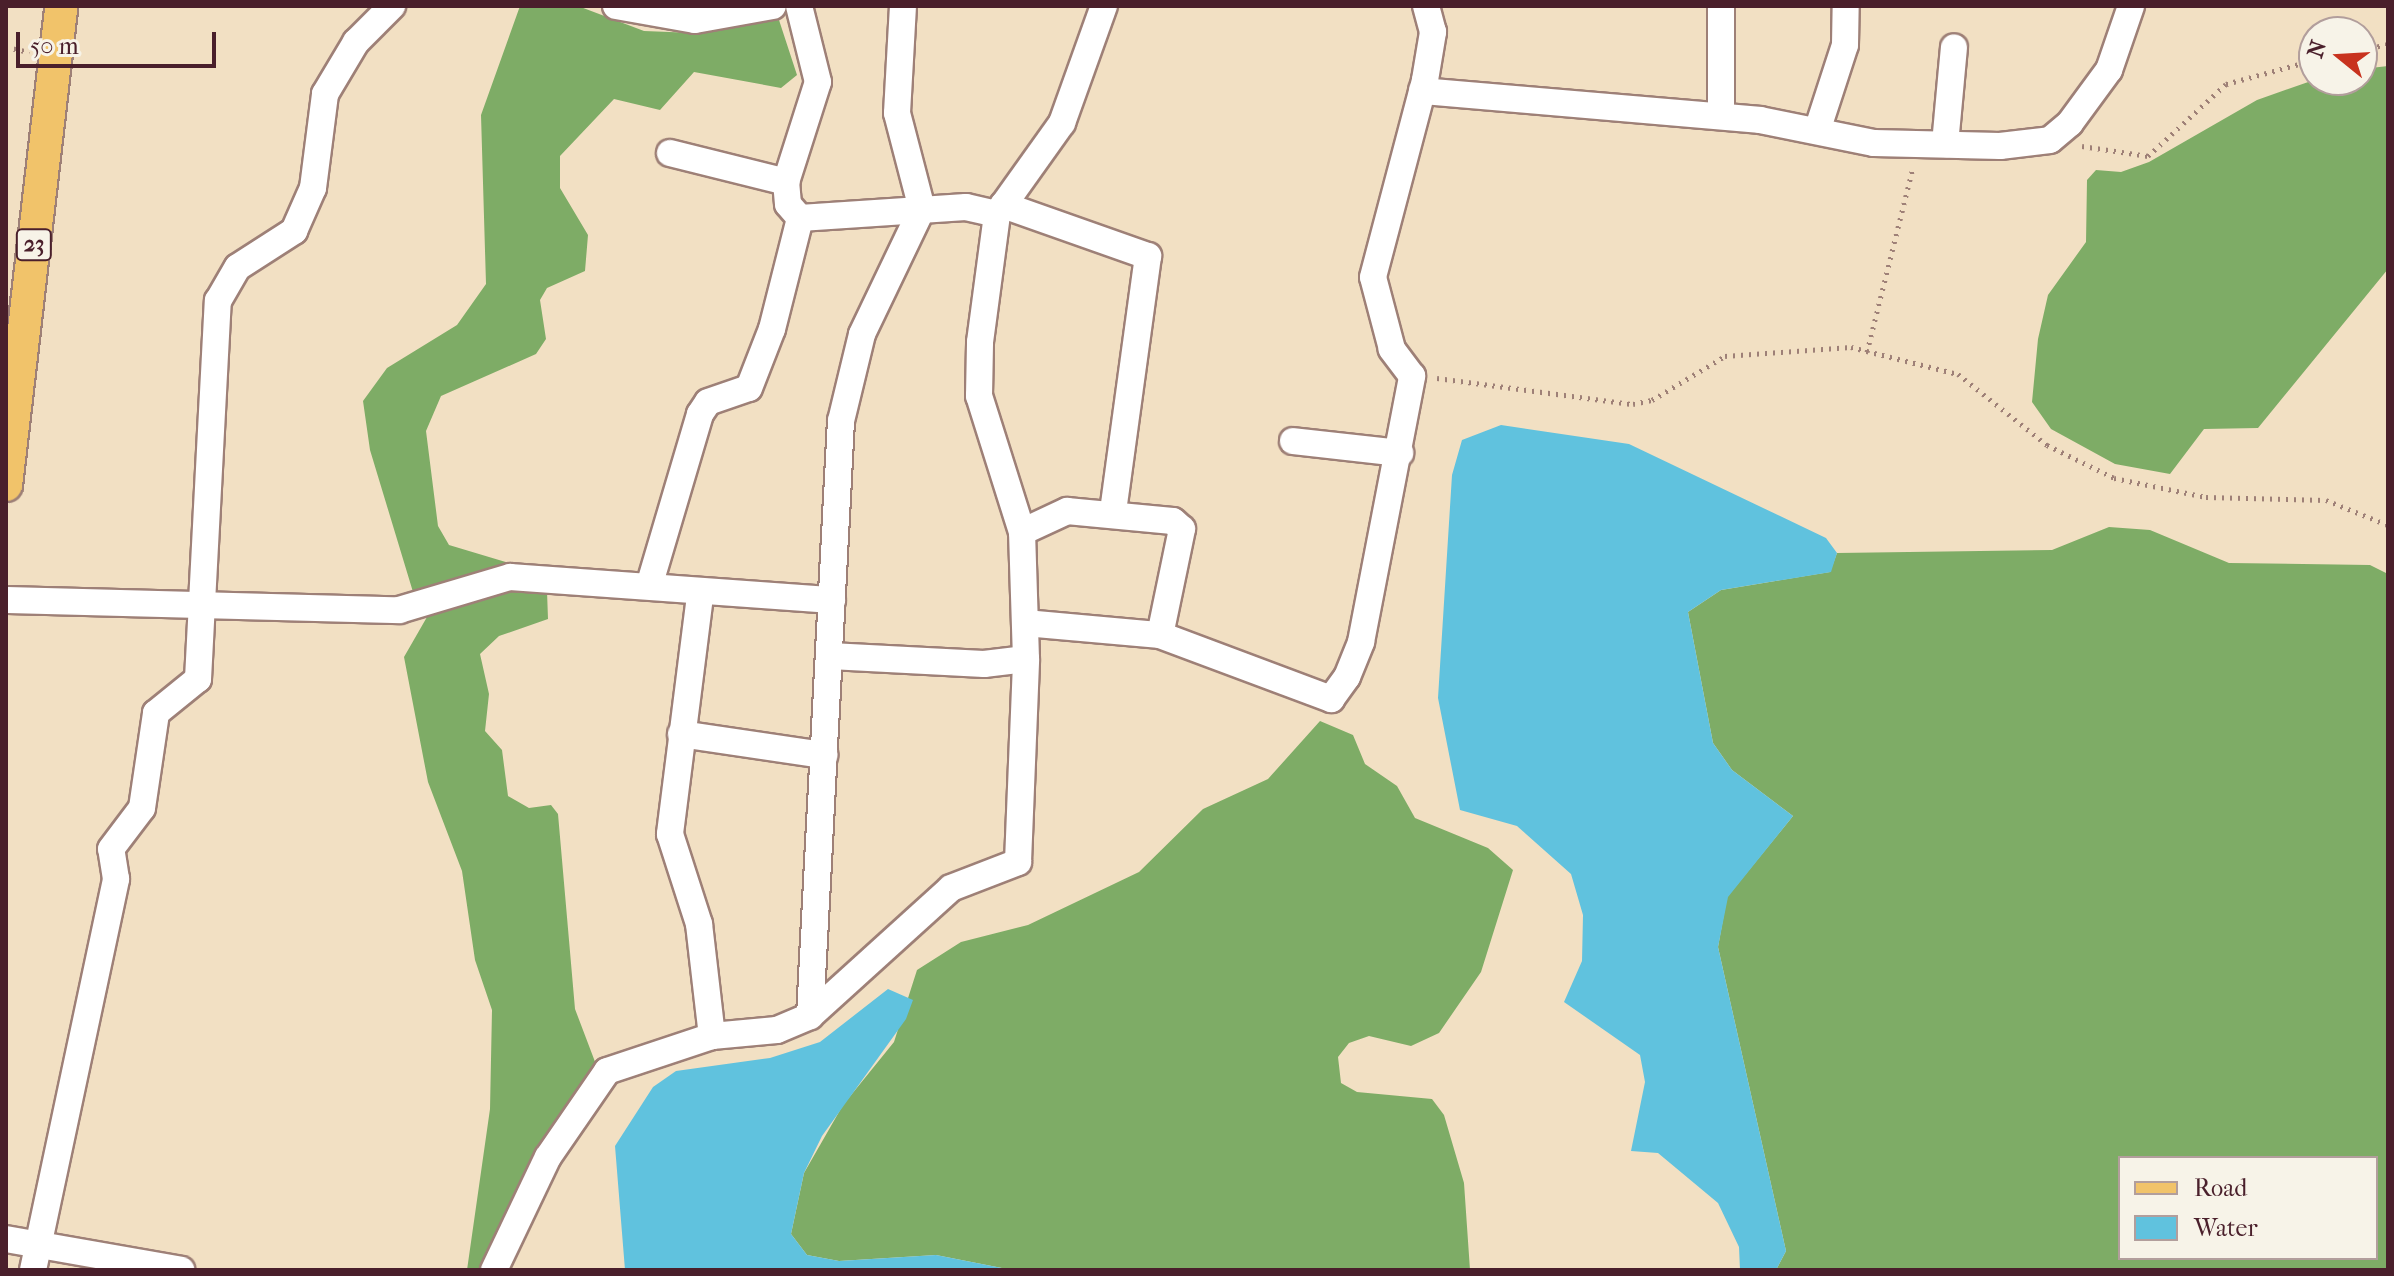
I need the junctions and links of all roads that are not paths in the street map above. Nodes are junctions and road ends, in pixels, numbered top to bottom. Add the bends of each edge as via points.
1 (61, 6) edge
2 (392, 6) edge
3 (616, 6) edge
4 (773, 6) edge
5 (799, 6) edge
6 (903, 6) edge
7 (1104, 6) edge
8 (1426, 6) edge
9 (1721, 6) edge
10 (1846, 6) edge
11 (2131, 6) edge
12 (1954, 47) dead end
13 (1422, 91) junction
14 (1721, 116) junction
15 (1817, 131) junction
16 (1933, 144) junction
17 (670, 153) dead end
18 (786, 182) junction
19 (922, 209) junction
20 (1000, 210) junction
21 (800, 218) junction
22 (1293, 441) dead end
23 (1400, 453) junction
24 (6, 485) edge
25 (1113, 512) junction
26 (1022, 532) junction
27 (650, 583) junction
28 (700, 596) junction
29 (6, 600) edge
30 (202, 600) junction
31 (832, 600) junction
32 (1025, 623) junction
33 (1160, 635) junction
34 (830, 656) junction
35 (1026, 659) junction
36 (681, 734) junction
37 (824, 755) junction
38 (810, 1016) junction
39 (712, 1036) junction
40 (6, 1239) edge
41 (36, 1258) edge
42 (181, 1270) edge
43 (494, 1270) edge

1 - 24 main road, 23
2 - 30 street via 356,42 325,94 313,188 294,231 238,267 218,301
3 - 4 street via 695,20
5 - 18 street via 818,82
6 - 19 street via 897,113
7 - 20 street via 1071,105
8 - 13 street via 1433,32
9 - 14 street
10 - 15 street via 1845,45
11 - 16 street via 2109,70 2050,140
12 - 16 street
13 - 14 street
13 - 23 street via 1373,277 1392,349 1412,376
14 - 15 street
15 - 16 street
17 - 18 street
18 - 21 street via 788,204
19 - 20 street
19 - 21 street
19 - 31 street via 862,334 846,388
20 - 25 street via 1148,256
20 - 26 street via 979,396
21 - 27 street via 758,374 749,388 708,402 700,414
22 - 23 street
23 - 33 street via 1361,642 1331,699
25 - 26 street via 1067,511
25 - 33 street via 1148,515 1182,529
26 - 32 street
27 - 28 street
27 - 30 street via 510,577 399,610
28 - 31 street
28 - 36 street
29 - 30 street
30 - 41 street via 198,679 156,713 142,808 111,849 116,879
31 - 34 street
32 - 33 street
32 - 35 street
34 - 35 street via 984,664
34 - 37 street
35 - 38 street via 1018,862 951,888
36 - 37 street
36 - 39 street via 670,834 702,939
37 - 38 street
38 - 39 street via 777,1030
39 - 43 street via 607,1071 548,1157
40 - 41 street
41 - 42 street

